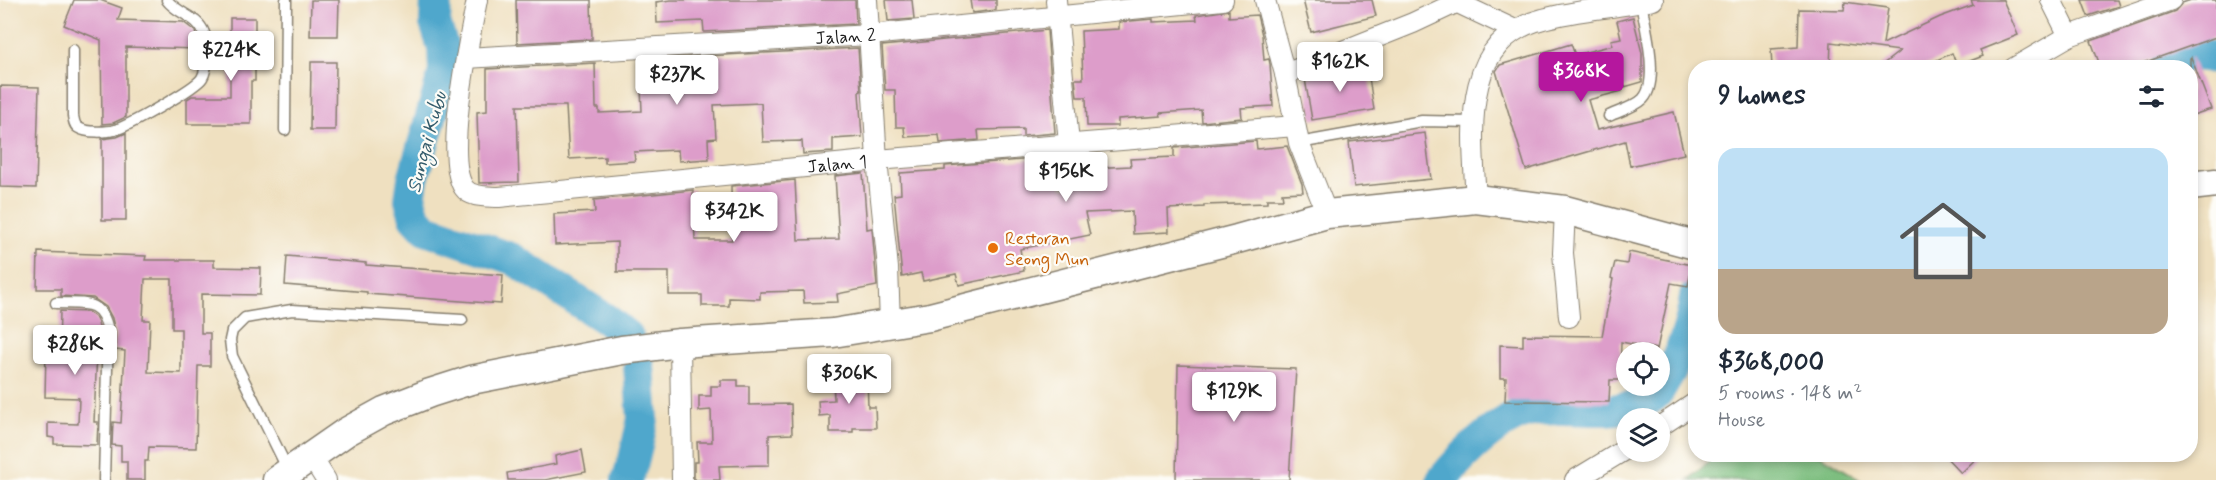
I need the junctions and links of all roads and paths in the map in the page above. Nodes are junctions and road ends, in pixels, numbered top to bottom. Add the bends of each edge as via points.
1 (167, 0) edge
2 (286, 0) edge
3 (477, 0) edge
4 (867, 0) edge
5 (1223, 0) edge
6 (1264, 0) edge
7 (2051, 0) edge
8 (2171, 0) edge
9 (1460, 1) edge
10 (1647, 1) edge
11 (1057, 8) edge
12 (1515, 30) junction
13 (870, 35) junction
14 (2069, 36) junction
15 (73, 50) dead end
16 (466, 58) junction
17 (2028, 60) edge
18 (1285, 74) junction
19 (1609, 116) dead end
20 (1473, 122) junction
21 (285, 130) dead end
22 (1297, 134) junction
23 (1069, 144) junction
24 (877, 160) junction
25 (1476, 199) junction
26 (1565, 210) junction
27 (1327, 214) junction
28 (1688, 242) edge
29 (56, 303) dead end
30 (1569, 317) dead end
31 (462, 320) dead end
32 (890, 323) junction
33 (680, 344) junction
34 (1688, 408) edge
35 (1670, 420) edge
36 (1616, 455) edge
37 (292, 472) edge
38 (104, 480) edge
39 (326, 480) edge
40 (682, 480) edge
41 (1575, 480) edge

1 - 15 lane via 199,23 205,34 206,63 203,77 196,85 154,110 115,130 79,129 73,116
2 - 21 lane
3 - 16 street, Jalan 1
4 - 13 street
5 - 11 street, Jalan 2
6 - 18 street
7 - 14 street
8 - 14 street
9 - 12 street
9 - 18 street
10 - 12 street via 1542,19
10 - 19 lane via 1649,89 1642,99
11 - 13 street, Jalan 2
11 - 23 street
12 - 20 street via 1486,63
13 - 16 street, Jalan 2
13 - 24 street
14 - 17 street
16 - 24 street, Jalan 1 via 457,136 458,173 463,187 479,196
18 - 22 street
20 - 22 lane via 1422,121
20 - 25 street
22 - 23 street, Jalan 1
22 - 27 street
23 - 24 street, Jalan 1
24 - 32 street
25 - 26 main road
25 - 27 main road
26 - 28 main road
26 - 30 street via 1563,253
27 - 32 main road via 930,317
29 - 38 lane via 90,305 101,310 105,318 108,331
31 - 37 lane via 292,310 245,318 232,330 232,356
32 - 33 main road via 833,333
33 - 37 main road via 622,350 471,380 430,393 384,411 346,432
33 - 40 street
34 - 35 street
36 - 41 street
37 - 39 street

